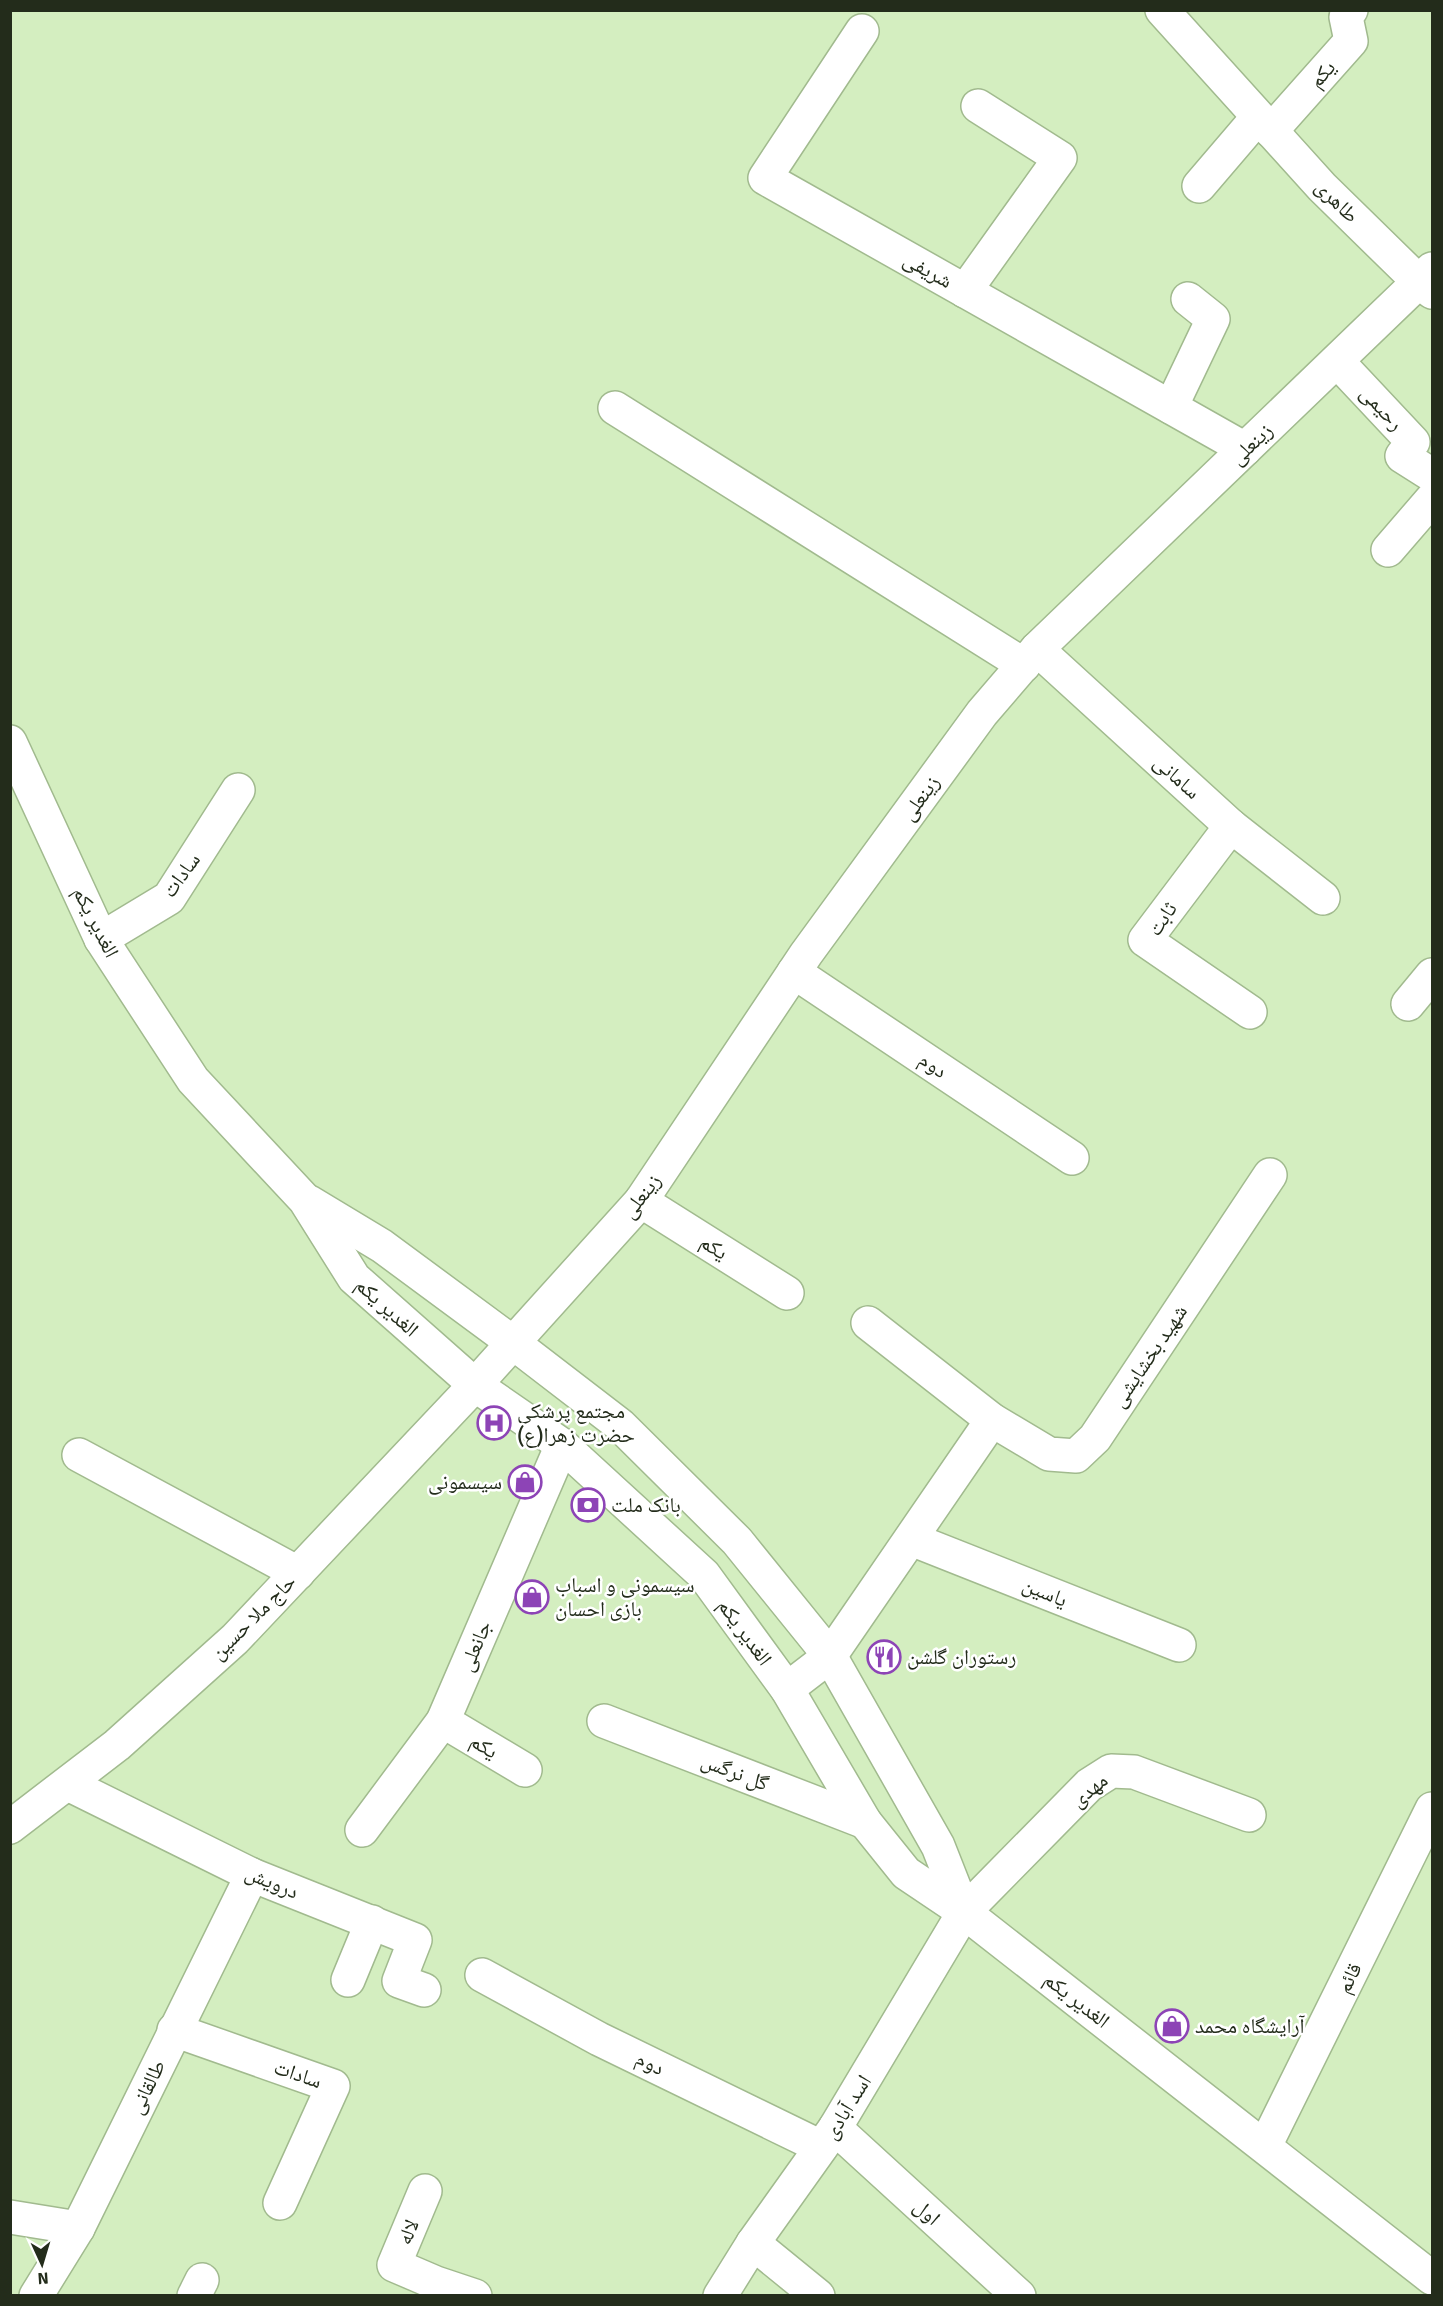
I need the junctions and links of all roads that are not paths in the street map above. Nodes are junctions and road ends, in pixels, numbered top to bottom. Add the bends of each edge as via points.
1 (1162, 10) edge
2 (1351, 10) edge
3 (862, 31) dead end
4 (978, 106) dead end
5 (1264, 124) junction
6 (1199, 186) dead end
7 (1428, 281) edge
8 (965, 291) junction
9 (1188, 299) dead end
10 (1337, 361) junction
11 (1171, 406) junction
12 (615, 408) dead end
13 (1245, 449) junction
14 (1432, 475) edge
15 (1432, 499) edge
16 (1388, 550) dead end
17 (1030, 657) junction
18 (10, 742) edge
19 (238, 790) dead end
20 (1231, 826) junction
21 (1323, 898) dead end
22 (101, 939) junction
23 (794, 972) junction
24 (1432, 975) edge
25 (1408, 1004) dead end
26 (1250, 1012) dead end
27 (1072, 1158) dead end
28 (1270, 1174) dead end
29 (305, 1200) junction
30 (641, 1201) junction
31 (787, 1293) dead end
32 (868, 1323) dead end
33 (512, 1342) junction
34 (476, 1385) junction
35 (992, 1420) junction
36 (562, 1445) junction
37 (79, 1455) dead end
38 (910, 1539) junction
39 (298, 1573) junction
40 (1179, 1645) dead end
41 (830, 1656) junction
42 (786, 1689) junction
43 (443, 1721) junction
44 (604, 1722) dead end
45 (525, 1770) dead end
46 (68, 1784) junction
47 (1432, 1809) edge
48 (1249, 1815) dead end
49 (865, 1822) junction
50 (10, 1827) edge
51 (362, 1830) dead end
52 (252, 1875) junction
53 (964, 1912) junction
54 (372, 1922) junction
55 (482, 1975) dead end
56 (348, 1980) dead end
57 (424, 1990) dead end
58 (174, 2030) junction
59 (828, 2137) junction
60 (1265, 2146) junction
61 (425, 2191) dead end
62 (280, 2204) dead end
63 (10, 2217) edge
64 (78, 2228) junction
65 (753, 2243) junction
66 (1432, 2278) edge
67 (434, 2289) edge
68 (36, 2295) edge
69 (475, 2295) edge
70 (720, 2295) edge
71 (818, 2295) edge
72 (1019, 2295) edge

1 - 5 street, طاهری
2 - 5 street, یکم via 1346,17 1351,41
3 - 8 street, شریفی via 765,178
4 - 8 street via 1060,158
5 - 6 street
5 - 7 street, طاهری via 1322,187
7 - 10 street, زینعلی
8 - 11 street, شریفی
9 - 11 street via 1213,319
10 - 13 street, زینعلی
10 - 14 street, رحیمی via 1413,442 1402,456
11 - 13 street, شریفی
12 - 17 street, سامانی
13 - 17 street, زینعلی
15 - 16 street
17 - 20 street, سامانی
17 - 23 street, زینعلی via 982,713
18 - 22 street, الغدیر یکم
19 - 22 street, سادات via 169,898
20 - 21 street, سامانی
20 - 26 street, ثابت via 1145,940
22 - 29 street, الغدیر یکم via 193,1080
23 - 27 street, دوم
23 - 30 street, زینعلی
24 - 25 street
28 - 35 street, شهید بخشایشی via 1095,1438 1076,1456 1049,1454
29 - 33 street via 382,1246
29 - 34 street, الغدیر یکم via 354,1278
30 - 31 street, یکم
30 - 33 street, زینعلی
32 - 35 street, شهید بخشایشی
33 - 34 street, زینعلی
33 - 41 street via 620,1425 737,1541
34 - 36 street, الغدیر یکم
34 - 39 street, حاج ملا حسین
35 - 38 street
36 - 42 street, الغدیر یکم via 704,1575
36 - 43 street, جانعلی
37 - 39 street
38 - 40 street, یاسین
38 - 41 street
39 - 46 street, حاج ملا حسین via 235,1639
41 - 42 street
41 - 53 street via 938,1846
42 - 49 street, الغدیر یکم
43 - 45 street, یکم
43 - 51 street, جانعلی
44 - 49 street, گل نرگس
46 - 50 street, حاج ملا حسین
46 - 52 street, درویش
47 - 60 street, قائم
48 - 53 street, مهدی via 1134,1772 1111,1771 1089,1785
49 - 53 street, الغدیر یکم via 906,1873
52 - 54 street, درویش
52 - 58 street, طالقانی
53 - 59 street, اسد آبادی
53 - 60 street, الغدیر یکم
54 - 56 street
54 - 57 street, درویش via 415,1940 399,1981
55 - 59 street, دوم via 599,2039
58 - 62 street, سادات via 333,2086
58 - 64 street, طالقانی
59 - 65 street, اسد آبادی
59 - 72 street, اول
60 - 66 street, الغدیر یکم
61 - 67 street, لاله via 394,2265
63 - 64 street
64 - 68 street, طالقانی
65 - 70 street, اسد آبادی
65 - 71 street
67 - 69 street

